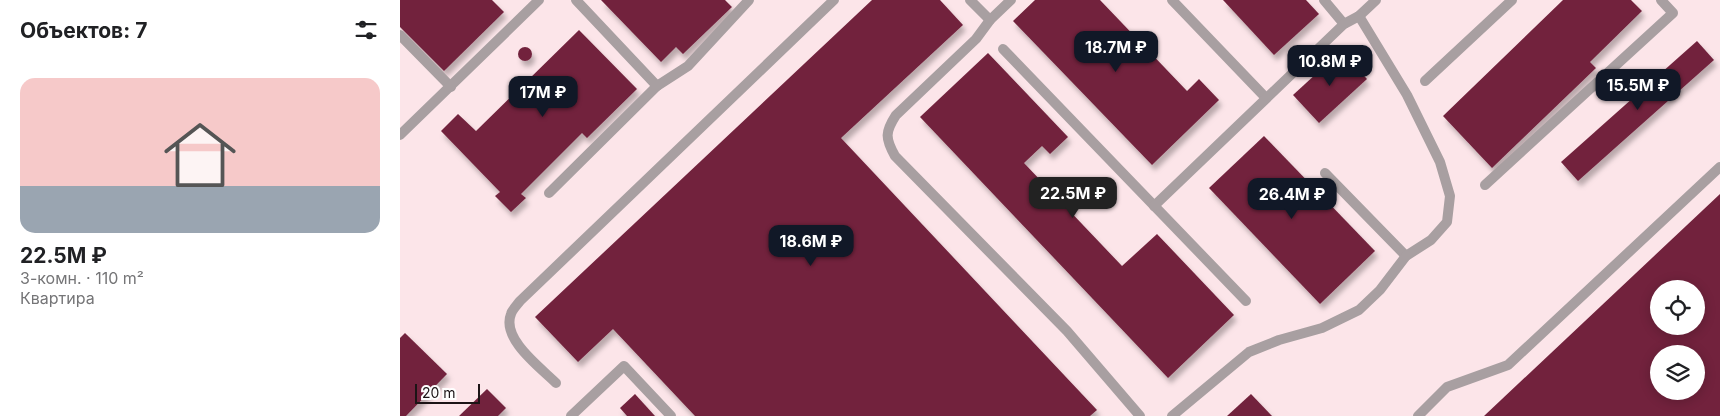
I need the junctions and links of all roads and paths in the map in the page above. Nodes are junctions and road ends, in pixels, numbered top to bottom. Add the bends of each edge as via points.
1 (539, 0) edge
2 (576, 0) edge
3 (749, 0) edge
4 (834, 0) edge
5 (970, 0) edge
6 (1011, 0) edge
7 (1172, 0) edge
8 (1324, 0) edge
9 (1376, 0) edge
10 (1512, 0) edge
11 (1661, 0) edge
12 (1359, 16) junction
13 (990, 20) junction
14 (1344, 24) junction
15 (400, 35) edge
16 (1003, 49) dead end
17 (1425, 81) dead end
18 (657, 86) junction
19 (451, 88) junction
20 (1266, 98) junction
21 (400, 135) edge
22 (1720, 167) edge
23 (1325, 172) dead end
24 (1485, 184) dead end
25 (549, 193) dead end
26 (1154, 206) junction
27 (1406, 256) junction
28 (1246, 301) dead end
29 (556, 383) dead end
30 (572, 416) edge
31 (671, 416) edge
32 (1140, 416) edge
33 (1172, 416) edge
34 (1418, 416) edge

1 - 19 lane
2 - 18 lane
3 - 18 lane via 688,66
4 - 29 lane via 510,314 509,328 514,341
5 - 13 lane
6 - 13 lane
7 - 20 lane
8 - 14 lane
9 - 12 lane
10 - 17 lane
11 - 24 lane via 1673,13
12 - 14 lane
12 - 27 lane via 1407,95 1440,162 1450,196 1447,222 1431,240
13 - 32 lane via 976,39 896,115 888,128 888,143 895,156 1067,331
14 - 20 lane
15 - 19 lane
16 - 26 lane
18 - 25 lane
19 - 21 lane
20 - 26 lane
22 - 34 lane via 1508,365 1447,387
23 - 27 lane
26 - 28 lane
27 - 33 lane via 1380,290 1359,310 1322,328 1249,352
30 - 31 lane via 624,366

